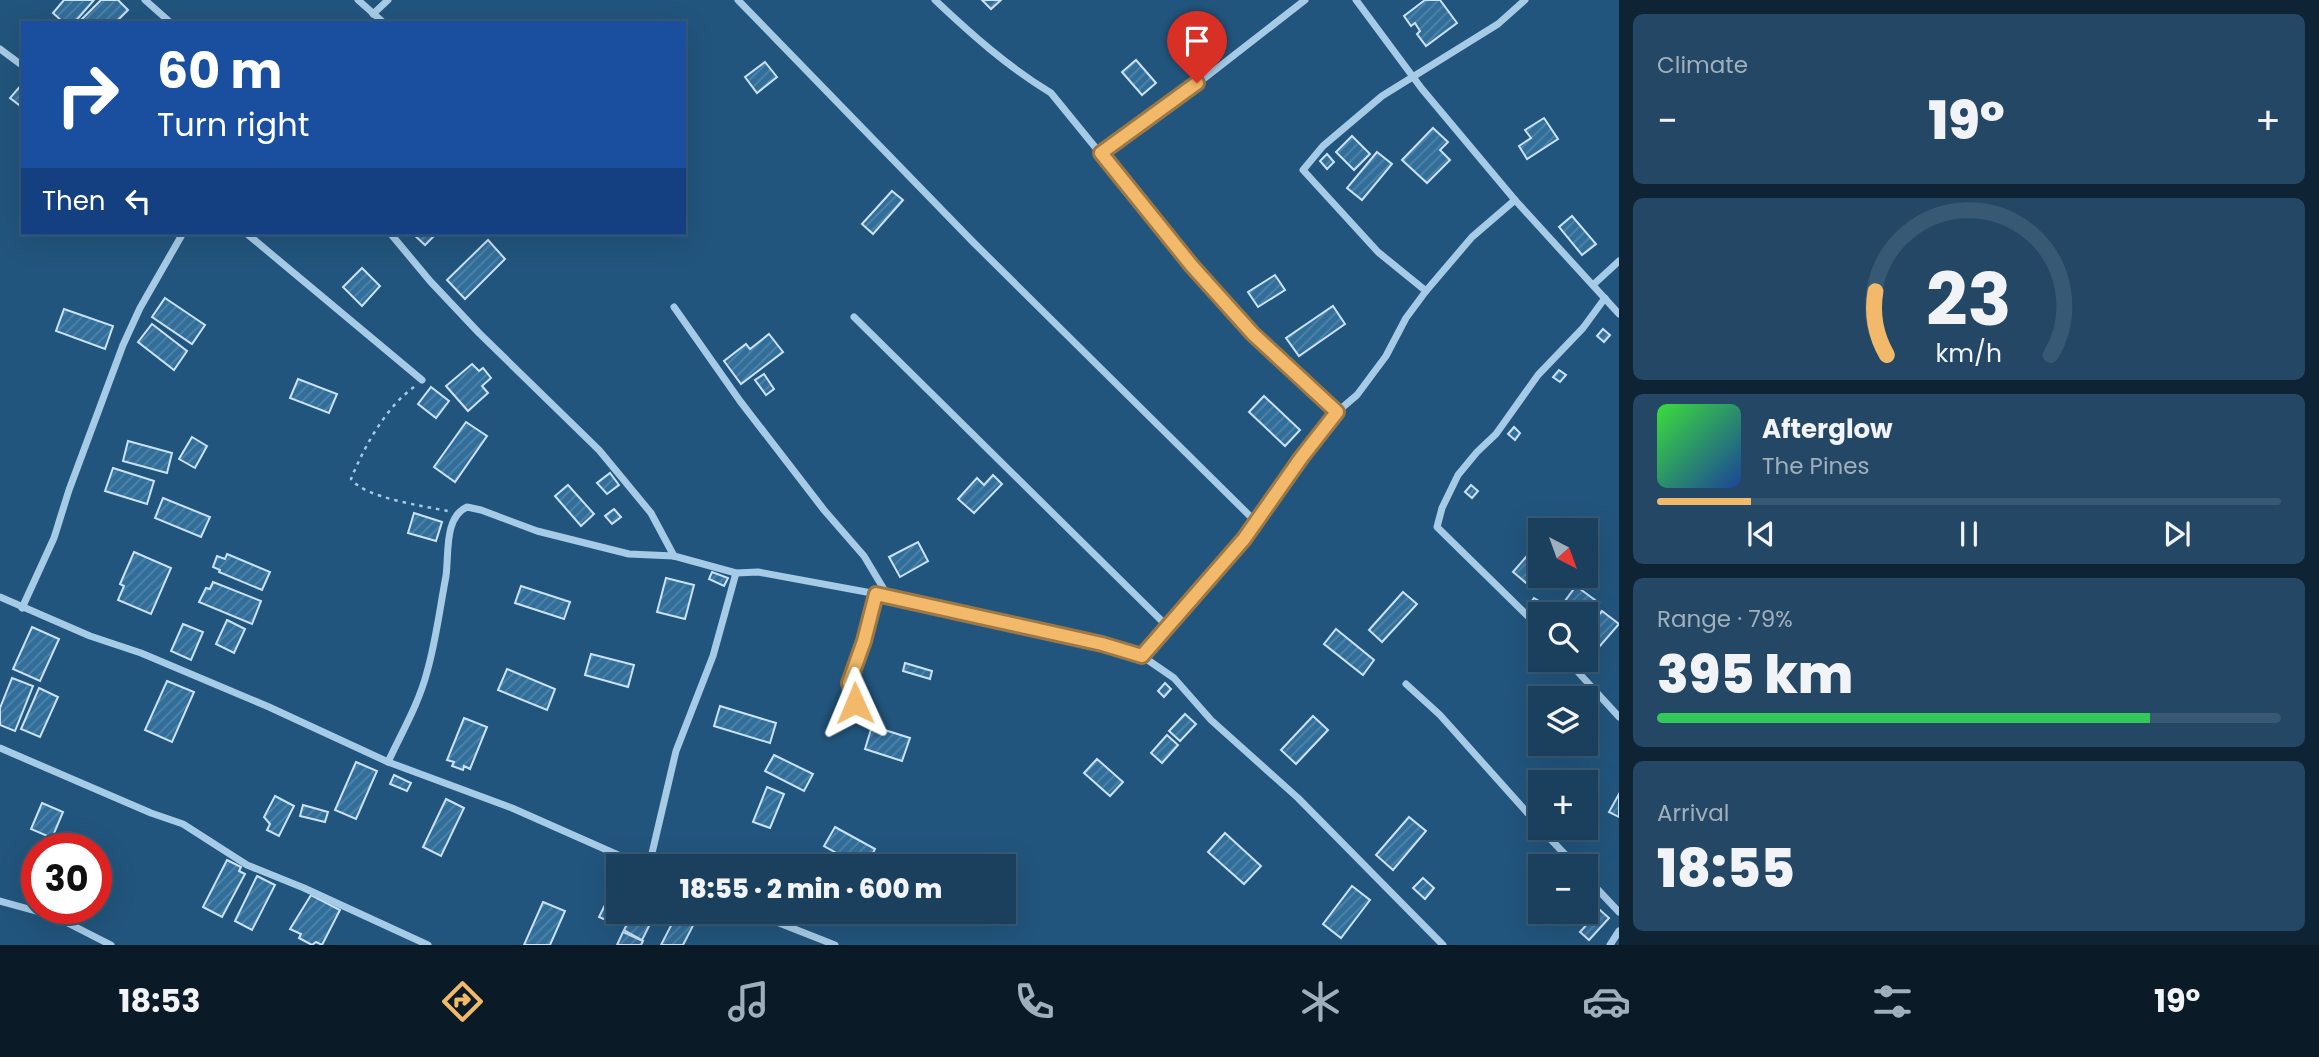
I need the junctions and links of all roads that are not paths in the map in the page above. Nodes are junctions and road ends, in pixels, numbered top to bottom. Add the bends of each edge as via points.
1 (145, 0) edge
2 (358, 0) edge
3 (388, 0) edge
4 (738, 0) edge
5 (935, 0) edge
6 (1305, 0) edge
7 (1356, 0) edge
8 (1525, 0) edge
9 (373, 14) junction
10 (169, 21) edge
11 (382, 21) edge
12 (0, 49) edge
13 (21, 65) edge
14 (1414, 76) junction
15 (1101, 153) junction
16 (1515, 200) junction
17 (182, 235) edge
18 (248, 235) edge
19 (392, 235) edge
20 (1619, 261) edge
21 (1593, 285) junction
22 (1426, 291) junction
23 (1605, 298) junction
24 (674, 307) dead end
25 (1619, 314) edge
26 (854, 317) dead end
27 (422, 380) road end
28 (1337, 412) junction
29 (1257, 523) junction
30 (674, 556) junction
31 (736, 573) junction
32 (876, 594) junction
33 (888, 596) junction
34 (0, 597) edge
35 (22, 608) junction
36 (1528, 616) edge
37 (1168, 627) junction
38 (1142, 656) junction
39 (1578, 672) edge
40 (1406, 684) dead end
41 (865, 712) dead end
42 (1619, 717) edge
43 (0, 748) edge
44 (388, 761) junction
45 (1528, 814) edge
46 (1551, 840) edge
47 (616, 854) edge
48 (652, 854) edge
49 (1565, 854) edge
50 (1598, 890) edge
51 (0, 901) edge
52 (1619, 912) edge
53 (782, 924) edge
54 (1619, 931) edge
55 (111, 945) edge
56 (428, 945) edge
57 (835, 945) edge
58 (1443, 945) edge
59 (1610, 945) edge

1 - 10 street
2 - 9 street
3 - 9 street
4 - 29 street via 974,243
5 - 15 street via 976,39 1051,93
6 - 15 street
7 - 14 street
8 - 14 street via 1498,24
9 - 11 street
12 - 13 street
14 - 16 street
14 - 22 street via 1382,96 1303,170 1378,253
15 - 28 street via 1253,334
16 - 21 street
16 - 22 street via 1472,237
17 - 35 street via 123,345 54,538
18 - 27 street
19 - 30 street via 479,333 599,450 651,513
20 - 21 street
21 - 23 street
22 - 28 street via 1386,356 1357,395
23 - 25 street
23 - 36 street via 1458,475 1437,527
24 - 33 street via 740,401 864,556
26 - 37 street
28 - 29 street
29 - 37 street
30 - 31 street
30 - 44 street via 628,554 467,507 457,513 428,671
31 - 32 street via 758,572
31 - 48 street via 713,656 676,751
32 - 33 street
32 - 41 street via 849,683 855,703
33 - 38 street
34 - 35 street
35 - 44 street via 141,653
37 - 38 street
38 - 58 street via 1174,678 1211,720 1298,799
39 - 42 street
40 - 45 street via 1440,715
43 - 56 street via 183,824 247,865
44 - 47 street
46 - 49 street
50 - 52 street
51 - 55 street via 54,916
53 - 57 street
54 - 59 street

